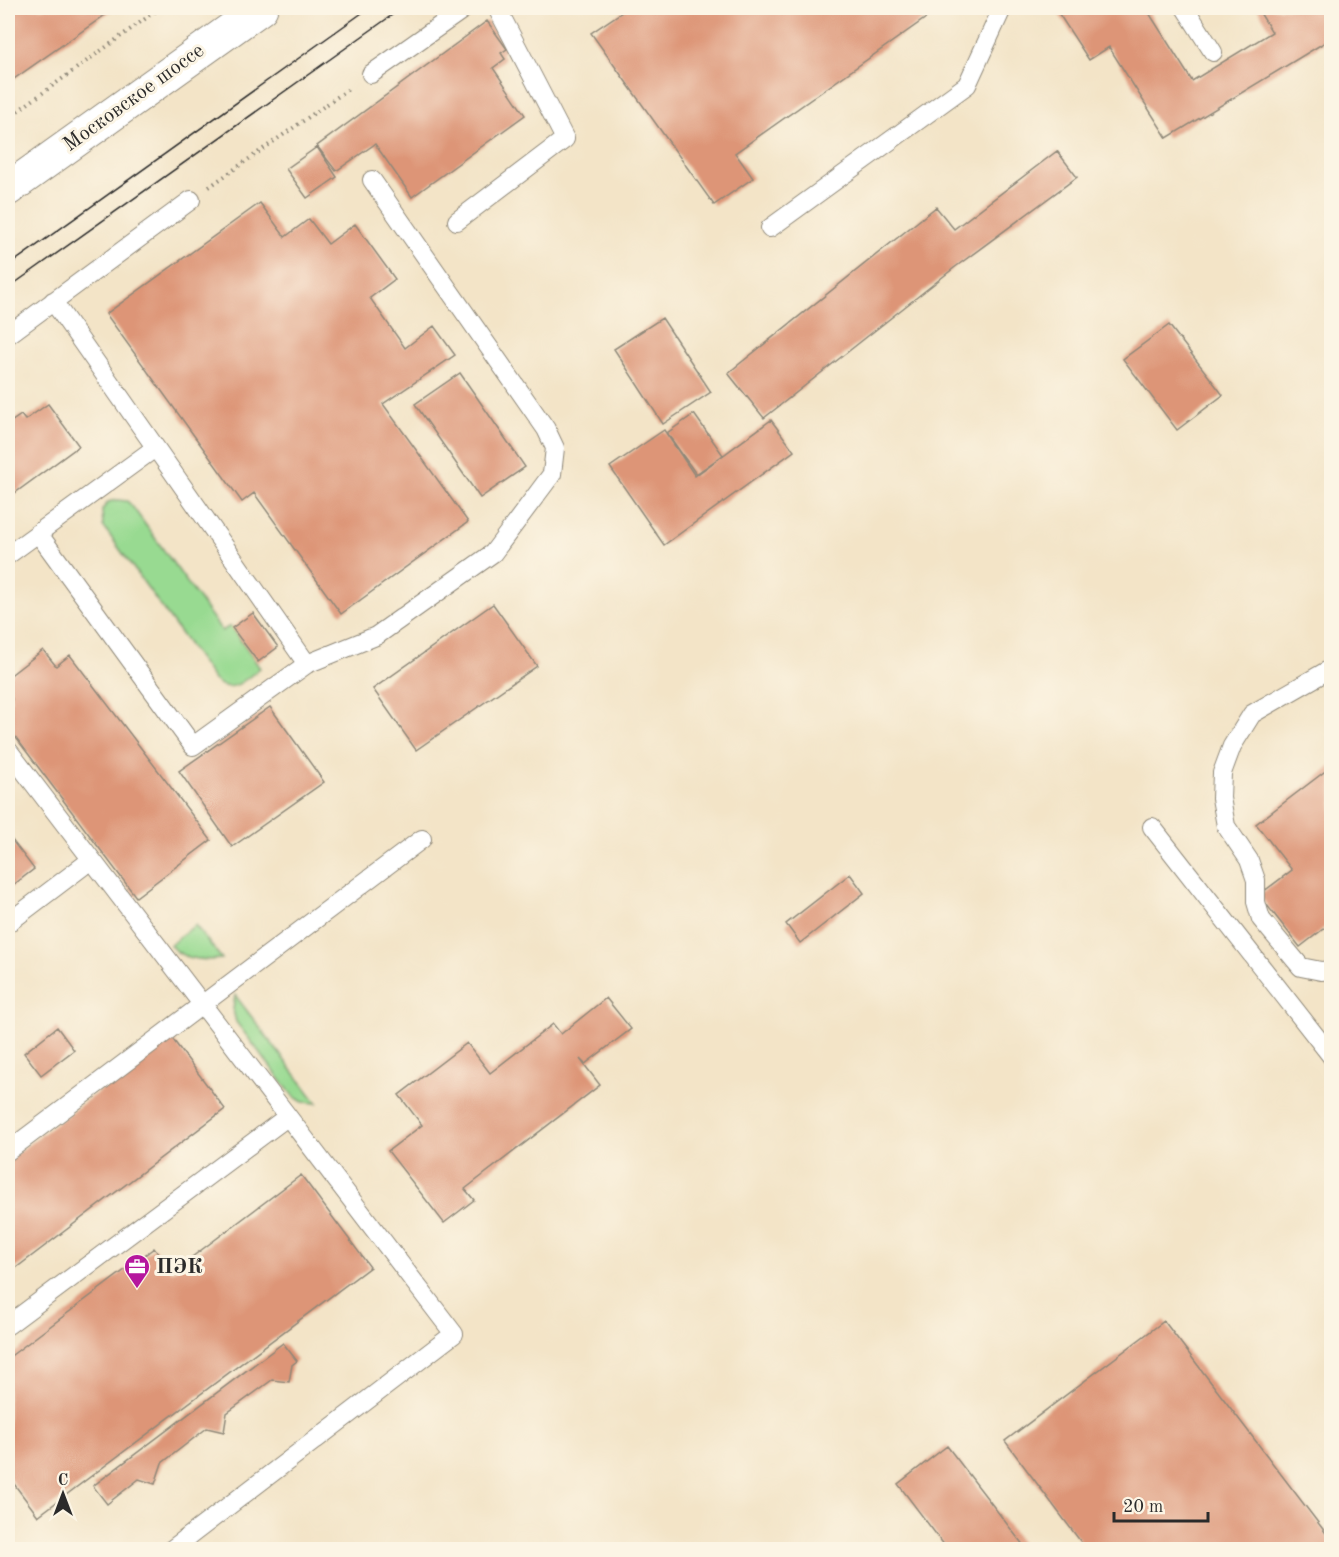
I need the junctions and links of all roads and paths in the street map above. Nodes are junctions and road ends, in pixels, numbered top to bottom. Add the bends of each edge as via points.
1 (160, 8) edge
2 (261, 8) edge
3 (465, 8) edge
4 (497, 8) edge
5 (1000, 8) edge
6 (1185, 8) edge
7 (1214, 52) dead end
8 (371, 74) joint
9 (8, 118) edge
10 (372, 180) dead end
11 (8, 189) edge
12 (191, 200) joint
13 (457, 221) dead end
14 (770, 228) dead end
15 (53, 301) junction
16 (8, 335) edge
17 (155, 448) junction
18 (38, 533) junction
19 (8, 555) edge
20 (307, 664) junction
21 (1332, 668) edge
22 (8, 750) edge
23 (1152, 827) dead end
24 (422, 839) dead end
25 (91, 860) junction
26 (8, 923) edge
27 (1332, 970) edge
28 (202, 1005) junction
29 (1332, 1057) edge
30 (287, 1116) junction
31 (8, 1151) edge
32 (8, 1325) edge
33 (171, 1550) edge

1 - 9 path
2 - 11 main road, Московское шоссе
3 - 8 lane
4 - 13 lane via 565,140
5 - 14 lane via 967,85
6 - 7 lane
8 - 12 path
10 - 20 lane via 546,429 555,448 552,474 493,553 376,636
12 - 15 lane
15 - 16 lane
15 - 17 lane
17 - 18 lane
17 - 20 lane
18 - 19 lane
18 - 20 lane via 193,746
21 - 27 lane via 1252,714 1222,773 1221,798 1226,826 1250,860 1261,919 1301,967
22 - 25 lane
23 - 29 lane
24 - 28 lane
25 - 26 lane
25 - 28 lane
28 - 30 lane
28 - 31 lane
30 - 32 lane
30 - 33 lane via 453,1334

